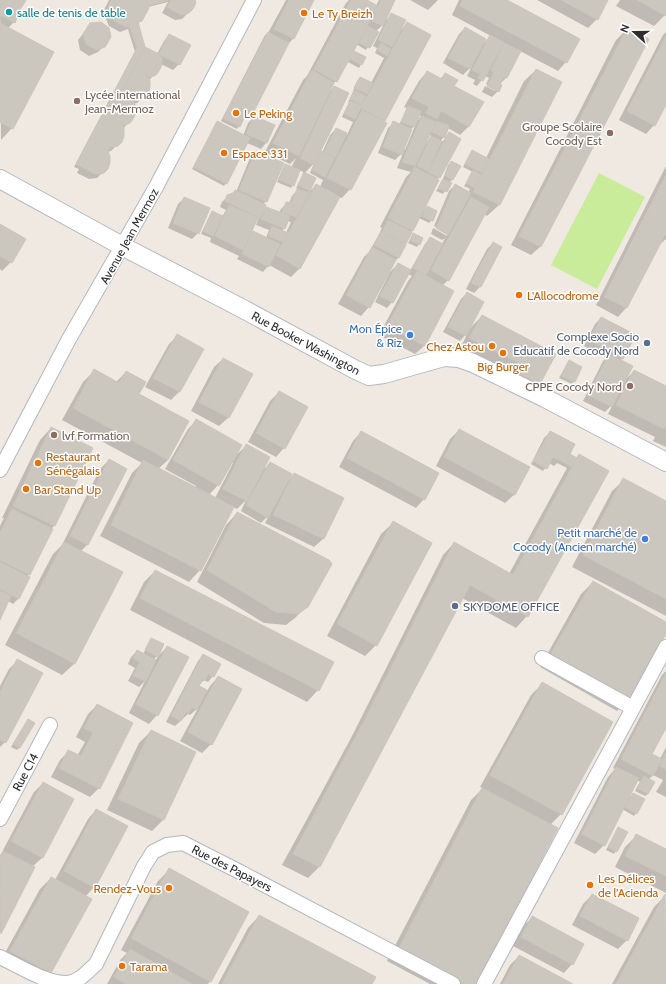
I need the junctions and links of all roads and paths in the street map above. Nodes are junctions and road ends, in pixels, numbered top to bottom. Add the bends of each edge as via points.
1 (254, 0) edge
2 (0, 179) edge
3 (122, 246) junction
4 (666, 462) edge
5 (0, 470) edge
6 (666, 647) edge
7 (542, 658) dead end
8 (633, 708) junction
9 (50, 725) dead end
10 (0, 820) edge
11 (0, 957) edge
12 (70, 983) edge
13 (453, 984) edge
14 (484, 984) edge

1 - 3 street, Avenue Jean Mermoz via 156,187
2 - 3 street, Rue Booker Washington
3 - 4 street, Rue Booker Washington via 369,376 444,357 459,358 545,398
3 - 5 street, Avenue Jean Mermoz via 69,339
6 - 8 street
7 - 8 street
8 - 14 street
9 - 10 street, Rue C14
11 - 12 street, Rue des Papayers via 48,981
12 - 13 street, Rue des Papayers via 96,964 153,852 167,845 183,843

